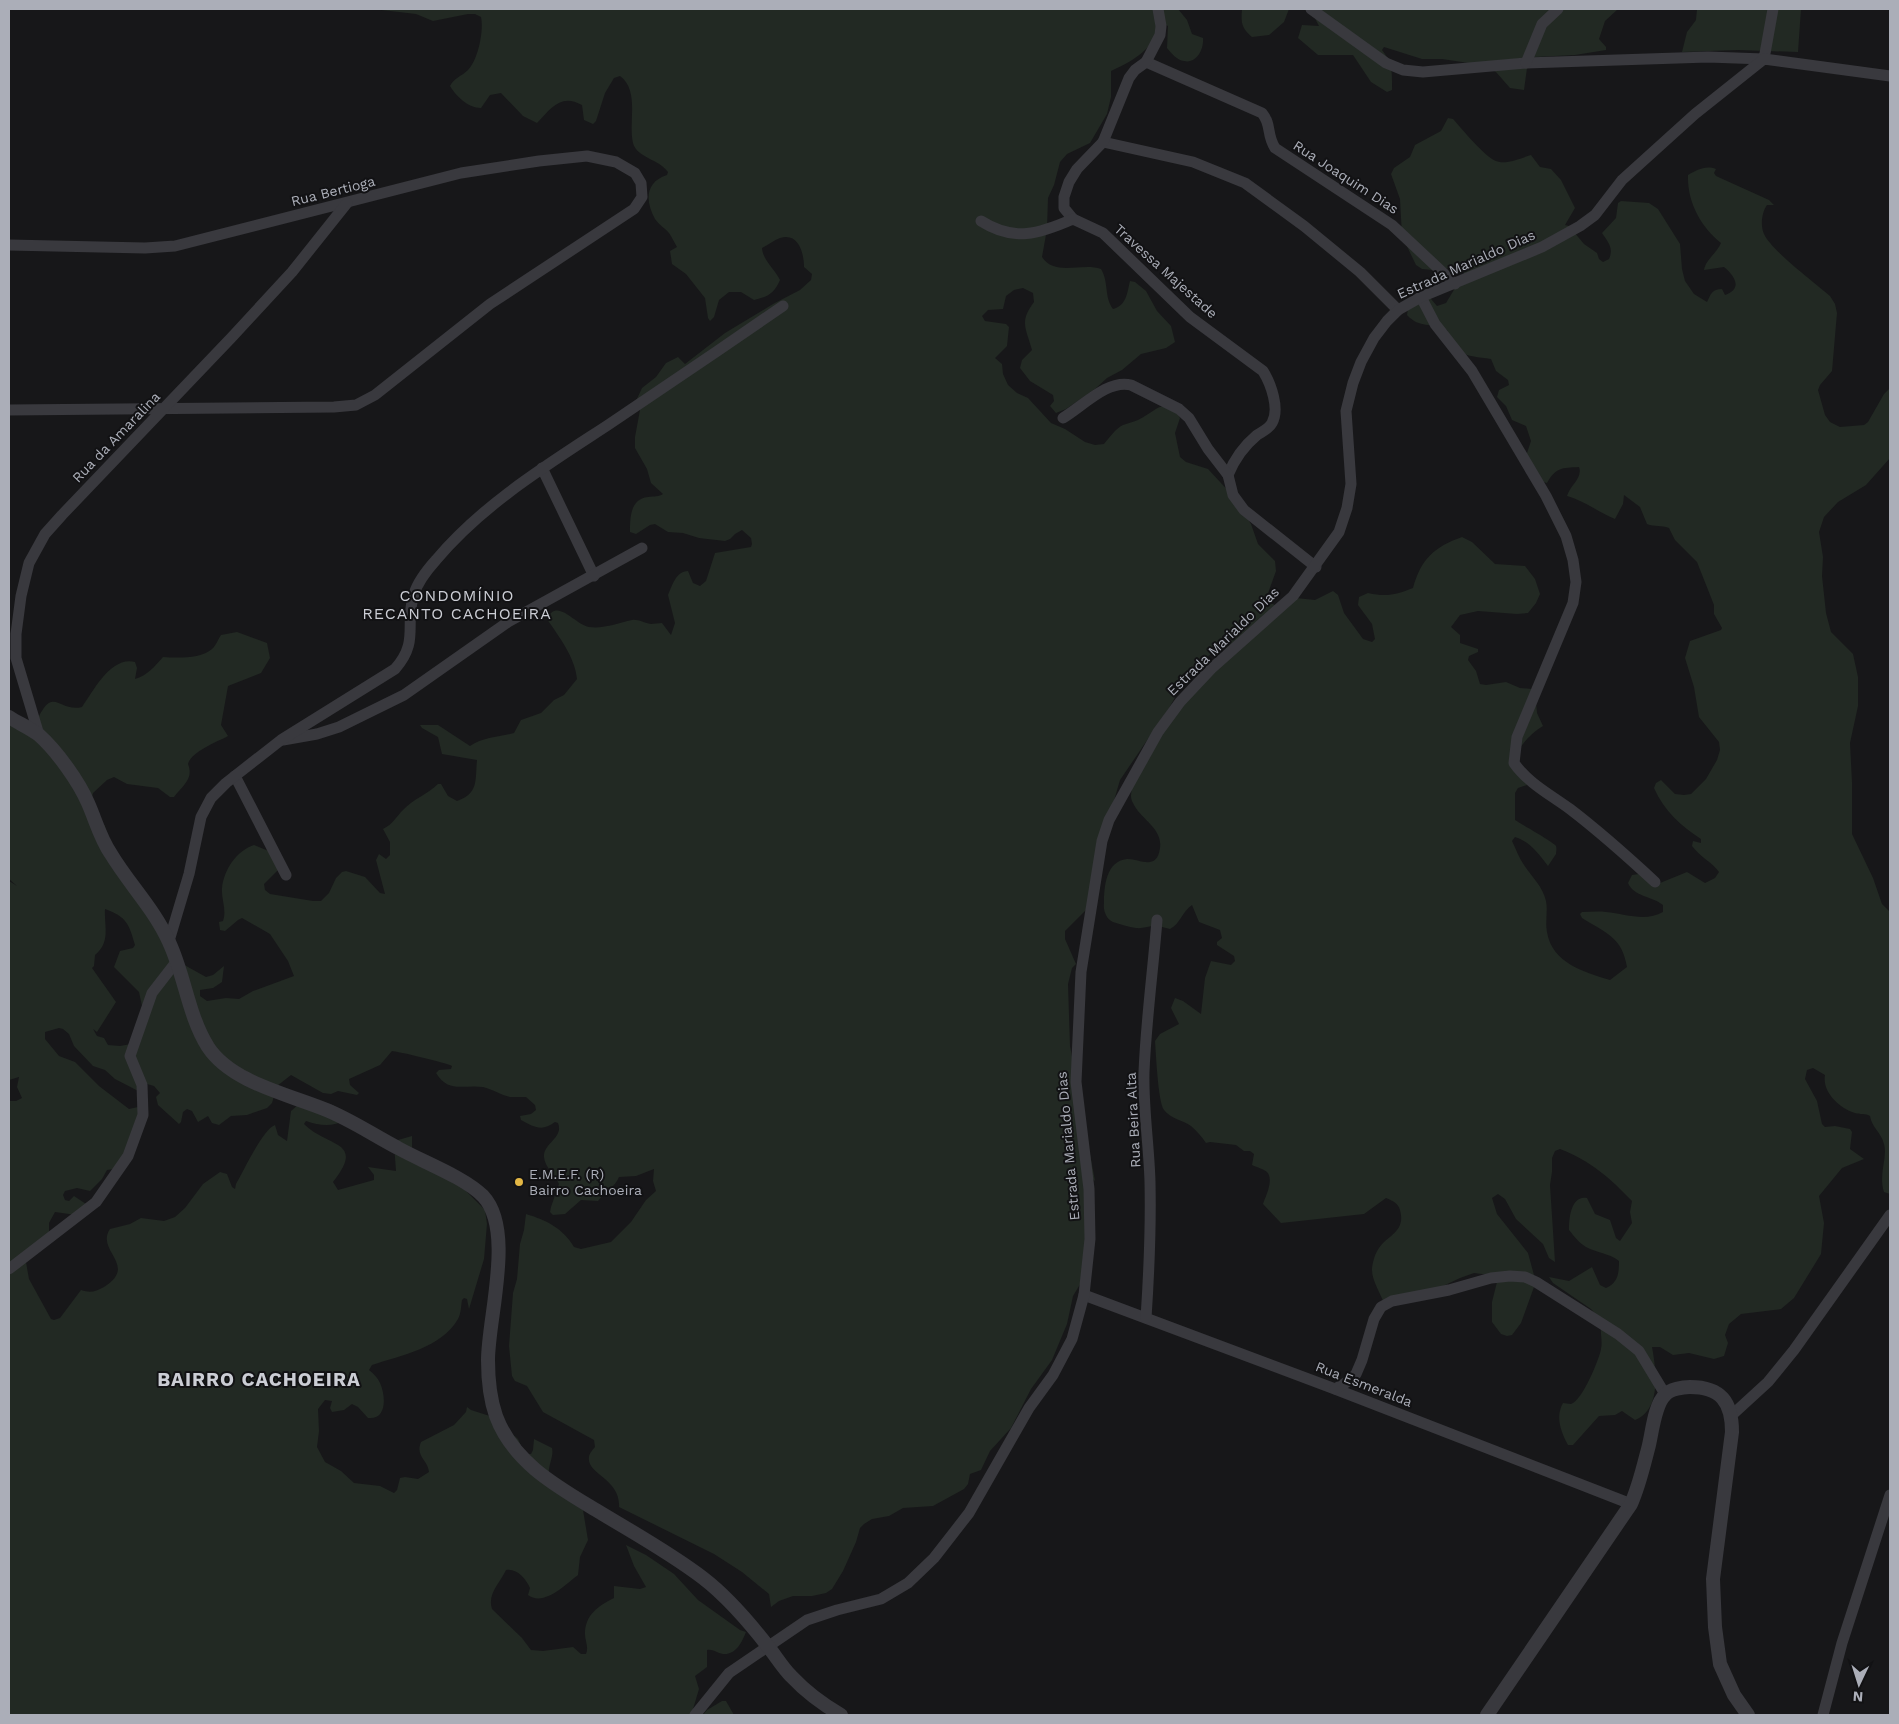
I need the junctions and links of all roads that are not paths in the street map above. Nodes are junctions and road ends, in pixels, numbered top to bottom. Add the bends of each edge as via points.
1 (1158, 9) edge
2 (1311, 9) edge
3 (1558, 9) edge
4 (1772, 9) edge
5 (1764, 59) junction
6 (1146, 62) junction
7 (1526, 63) junction
8 (1890, 76) edge
9 (1103, 142) junction
10 (347, 203) junction
11 (1073, 219) junction
12 (980, 221) dead end
13 (9, 245) edge
14 (1455, 284) junction
15 (1421, 297) junction
16 (783, 306) dead end
17 (1398, 310) junction
18 (165, 408) junction
19 (9, 410) edge
20 (1063, 418) dead end
21 (542, 468) junction
22 (1228, 475) junction
23 (642, 548) dead end
24 (1316, 567) junction
25 (594, 576) junction
26 (13, 624) edge
27 (9, 717) edge
28 (39, 735) junction
29 (280, 740) junction
30 (235, 776) junction
31 (286, 874) dead end
32 (1655, 882) dead end
33 (1157, 920) dead end
34 (169, 941) junction
35 (176, 962) junction
36 (1890, 1215) edge
37 (9, 1269) edge
38 (1084, 1295) junction
39 (1146, 1318) junction
40 (1335, 1389) junction
41 (1665, 1394) junction
42 (1732, 1415) junction
43 (1890, 1496) edge
44 (1631, 1504) junction
45 (768, 1646) junction
46 (695, 1715) edge
47 (841, 1715) edge
48 (1487, 1715) edge
49 (1748, 1715) edge
50 (1823, 1715) edge

1 - 6 street via 1160,35
2 - 7 street via 1386,63 1403,70 1423,72
3 - 7 street via 1542,24
4 - 5 street
5 - 7 street via 1708,56
5 - 8 street
5 - 14 street, Estrada Marialdo Dias via 1695,114 1630,174 1595,215 1580,226 1542,247
6 - 9 street via 1129,78
6 - 14 street, Rua Joaquim Dias via 1262,113 1268,120 1270,140 1275,148 1392,224
9 - 11 street via 1069,182 1064,208
9 - 17 street via 1193,162 1245,183 1360,272
10 - 13 street, Rua Bertioga via 175,246
10 - 18 street, Rua da Amaralina via 292,272
10 - 18 street, Rua Bertioga via 461,173 587,156 616,162 635,173 642,183 642,197 634,209 490,304 375,395 356,405 334,408
11 - 12 street via 1018,235
11 - 22 street, Travessa Majestade via 1103,233 1190,317 1263,371 1274,404 1274,421 1240,454
14 - 15 street, Estrada Marialdo Dias
15 - 17 street, Estrada Marialdo Dias
15 - 32 street via 1435,324 1472,372 1541,488 1566,536 1573,560 1576,582 1573,603 1517,737 1514,762 1527,778 1577,815
16 - 21 street
17 - 24 street, Estrada Marialdo Dias via 1374,338 1353,383 1346,412 1351,484 1347,508 1339,532
18 - 19 street
18 - 26 street, Rua da Amaralina via 46,534 29,563
20 - 22 street via 1107,388 1123,383 1132,385 1189,418
21 - 25 street
21 - 29 street via 468,524 420,580 411,612 408,649 395,669
22 - 24 street via 1233,495 1244,510
23 - 25 street
24 - 38 street, Estrada Marialdo Dias via 1293,596 1211,669 1180,702 1158,732 1107,827 1081,972 1076,1082 1089,1189 1090,1239
25 - 29 street via 508,622 404,695 339,727
26 - 28 street, Rua da Amaralina via 16,658
27 - 28 street
28 - 34 street via 69,770 88,802 98,832 111,855
29 - 30 street
30 - 31 street
30 - 34 street via 211,798 201,817 189,874
33 - 39 street, Rua Beira Alta via 1144,1072 1150,1182
34 - 35 street
35 - 37 street via 152,993 130,1056 142,1085 143,1115 128,1156 96,1202
35 - 45 street via 196,1022 219,1061 259,1083 355,1124 465,1182 486,1198 496,1224 499,1254 488,1359 490,1392 496,1417 512,1446 533,1469 560,1488 704,1578 737,1609
36 - 42 street via 1794,1350 1768,1382
38 - 39 street, Rua Esmeralda
38 - 45 street, Estrada Marialdo Dias via 1072,1339 1053,1375 1029,1408 969,1513 934,1558 908,1583 881,1599 807,1620
39 - 40 street, Rua Esmeralda
40 - 41 street via 1356,1374 1374,1319 1382,1307 1392,1301 1510,1276 1536,1282 1618,1334 1639,1351
40 - 44 street, Rua Esmeralda
41 - 42 street via 1683,1387 1704,1387 1721,1394
41 - 44 street via 1658,1408
42 - 49 street via 1713,1580 1714,1618 1720,1664 1734,1695
43 - 50 street via 1842,1643
44 - 48 street
45 - 46 street, Estrada Marialdo Dias via 729,1673
45 - 47 street via 789,1674 814,1698

